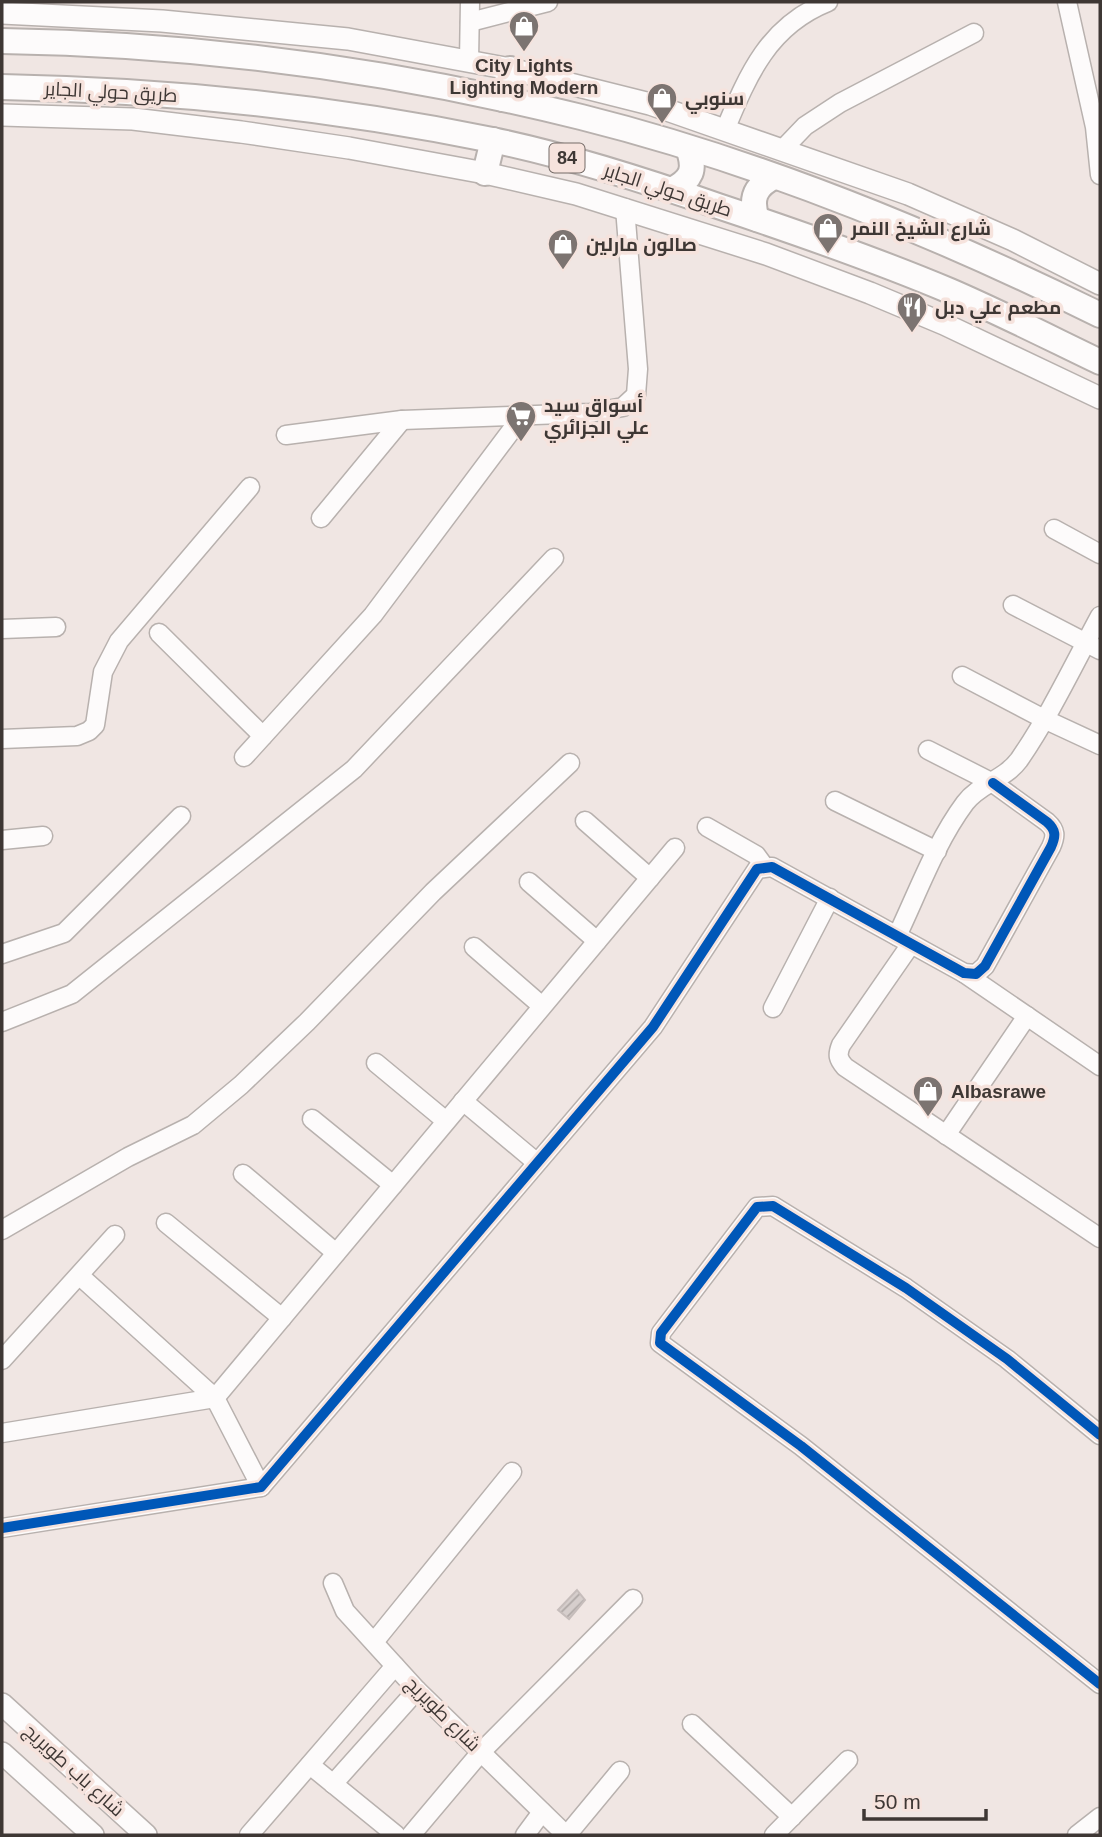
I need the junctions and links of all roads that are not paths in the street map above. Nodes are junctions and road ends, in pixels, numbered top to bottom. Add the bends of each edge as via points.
1 (470, 2) edge
2 (548, 2) edge
3 (828, 2) edge
4 (1067, 2) edge
5 (2, 13) edge
6 (470, 22) junction
7 (974, 33) dead end
8 (2, 41) edge
9 (469, 61) junction
10 (510, 69) junction
11 (1092, 76) edge
12 (2, 87) edge
13 (503, 99) junction
14 (2, 115) edge
15 (725, 130) junction
16 (493, 140) junction
17 (688, 148) junction
18 (783, 149) junction
19 (485, 173) junction
20 (1100, 175) edge
21 (774, 177) junction
22 (672, 190) junction
23 (625, 208) junction
24 (757, 219) junction
25 (1100, 284) edge
26 (1100, 315) edge
27 (1100, 362) edge
28 (1100, 398) edge
29 (523, 415) junction
30 (402, 420) junction
31 (286, 435) dead end
32 (250, 487) dead end
33 (321, 518) dead end
34 (1054, 529) dead end
35 (1100, 554) edge
36 (554, 558) dead end
37 (1013, 605) dead end
38 (1100, 616) edge
39 (55, 627) dead end
40 (2, 629) edge
41 (159, 633) dead end
42 (1093, 646) edge
43 (962, 676) dead end
44 (1044, 719) junction
45 (263, 736) junction
46 (2, 739) edge
47 (1100, 745) edge
48 (928, 750) dead end
49 (244, 757) dead end
50 (570, 763) dead end
51 (993, 783) junction
52 (835, 800) dead end
53 (181, 816) dead end
54 (585, 821) dead end
55 (707, 827) dead end
56 (43, 836) dead end
57 (2, 840) edge
58 (675, 848) dead end
59 (937, 851) junction
60 (764, 866) junction
61 (650, 878) junction
62 (529, 882) dead end
63 (830, 898) junction
64 (904, 940) junction
65 (597, 941) junction
66 (474, 947) dead end
67 (2, 954) edge
68 (964, 973) junction
69 (542, 1006) junction
70 (773, 1008) dead end
71 (1027, 1016) junction
72 (2, 1022) edge
73 (376, 1063) dead end
74 (1100, 1066) edge
75 (463, 1101) junction
76 (313, 1119) dead end
77 (446, 1121) junction
78 (946, 1135) junction
79 (536, 1162) junction
80 (243, 1174) dead end
81 (393, 1185) junction
82 (166, 1223) dead end
83 (2, 1230) edge
84 (115, 1235) dead end
85 (1100, 1238) edge
86 (336, 1252) junction
87 (80, 1276) junction
88 (282, 1318) junction
89 (2, 1360) edge
90 (215, 1398) junction
91 (2, 1433) edge
92 (1100, 1435) edge
93 (512, 1472) dead end
94 (261, 1487) junction
95 (2, 1528) edge
96 (333, 1583) dead end
97 (633, 1599) dead end
98 (374, 1642) junction
99 (395, 1666) junction
100 (1100, 1684) edge
101 (417, 1690) junction
102 (2, 1704) edge
103 (692, 1724) dead end
104 (481, 1752) junction
105 (2, 1753) edge
106 (848, 1760) dead end
107 (310, 1765) junction
108 (620, 1770) dead end
109 (333, 1784) junction
110 (542, 1812) junction
111 (792, 1817) junction
112 (1100, 1817) edge
113 (93, 1835) edge
114 (146, 1835) edge
115 (249, 1835) edge
116 (396, 1835) edge
117 (411, 1835) edge
118 (525, 1835) edge
119 (566, 1835) edge
120 (774, 1835) edge
121 (1077, 1835) edge

1 - 6 street
2 - 6 street
3 - 15 street via 789,24 769,46 750,72
4 - 11 street
5 - 9 main road via 162,21 348,39
6 - 9 street
7 - 18 street via 840,103 805,126
8 - 13 highway, 84 via 173,49
9 - 10 main road
10 - 13 highway
10 - 15 main road via 650,104
11 - 20 street
12 - 16 highway, طريق حولي الجاير / 84 via 155,93 264,104
13 - 17 highway, 84
14 - 19 main road via 133,120 240,132
15 - 18 main road
16 - 19 highway
16 - 22 highway, طريق حولي الجاير / 84
17 - 21 highway, 84
17 - 22 highway via 693,160 691,174
18 - 25 main road via 908,194
19 - 23 main road
21 - 24 highway via 754,193
21 - 26 highway, 84 via 962,250
22 - 24 highway, طريق حولي الجاير / 84
23 - 28 main road via 870,293
23 - 29 street via 638,369 636,395 623,407 590,413
24 - 27 highway, طريق حولي الجاير / 84 via 947,290
29 - 30 street
29 - 45 street via 373,615
30 - 31 street
30 - 33 street
32 - 46 street via 119,641 103,672 95,725 77,736
34 - 35 street
36 - 72 street via 354,769 72,994
37 - 42 street
38 - 42 street
39 - 40 street
41 - 45 street
42 - 44 street
43 - 44 street
44 - 47 street
44 - 51 street via 1018,760
45 - 49 street
48 - 51 street
50 - 83 street via 433,891 241,1085 193,1125
51 - 59 street via 966,801
51 - 68 street via 1047,822 1056,834 985,966 976,974
52 - 59 street
53 - 67 street via 64,933
54 - 61 street
55 - 60 street via 756,855
56 - 57 street
58 - 61 street
59 - 64 street
60 - 63 street
60 - 79 street via 752,875 653,1027
61 - 65 street
62 - 65 street
63 - 64 street
63 - 70 street
64 - 68 street
64 - 78 street via 838,1054 845,1067
65 - 69 street
66 - 69 street
68 - 71 street
69 - 75 street
71 - 74 street
71 - 78 street
73 - 77 street
75 - 77 street
75 - 79 street
76 - 81 street
77 - 81 street
78 - 85 street
79 - 94 street
80 - 86 street
81 - 86 street
82 - 88 street
84 - 87 street
86 - 88 street
87 - 89 street
87 - 90 street
88 - 90 street
90 - 91 street
90 - 94 street
92 - 100 street via 1007,1359 906,1288 773,1206 757,1207 661,1333 660,1343 801,1447
93 - 98 street
94 - 95 street
96 - 98 street, شارع طويريج via 345,1611
97 - 104 street
98 - 99 street, شارع طويريج
99 - 101 street, شارع طويريج
99 - 107 street
101 - 104 street, شارع طويريج
101 - 109 street
102 - 114 main road, شارع باب طويريج
103 - 111 street
104 - 110 street, شارع طويريج
104 - 117 street
105 - 113 main road, شارع باب طويريج
106 - 111 street
107 - 109 street
107 - 115 street
108 - 119 street
109 - 116 street
110 - 118 street
110 - 119 street, شارع طويريج
111 - 120 street
112 - 121 street

